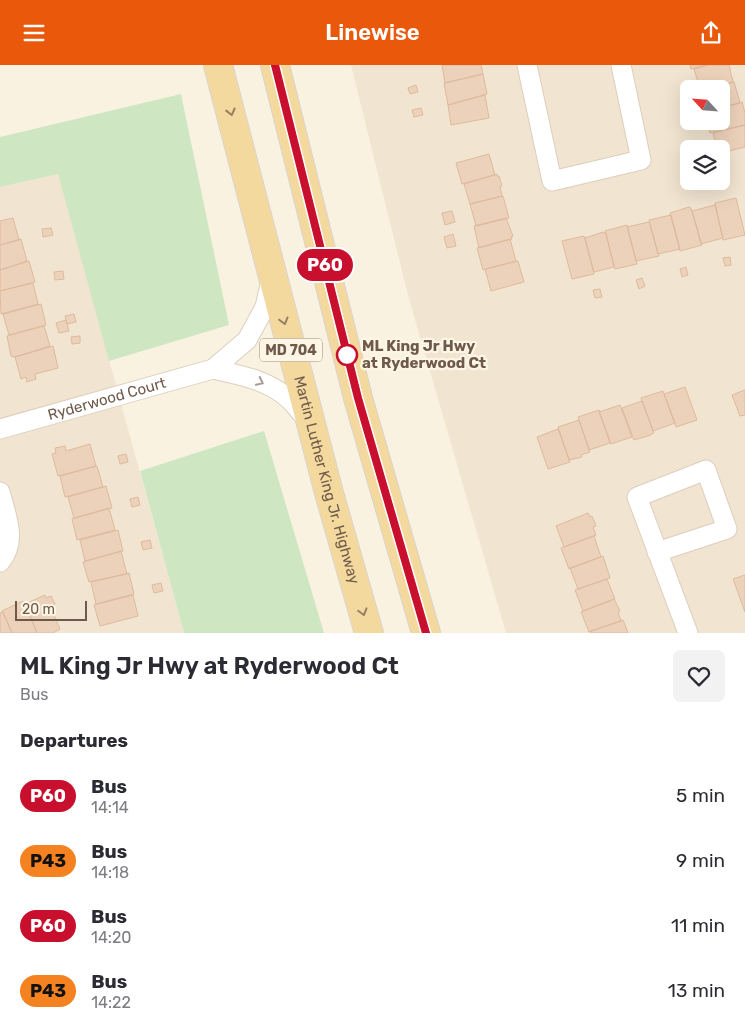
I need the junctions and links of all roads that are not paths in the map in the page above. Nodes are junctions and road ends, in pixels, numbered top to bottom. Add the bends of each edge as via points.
1 (218, 65) edge
2 (275, 65) edge
3 (527, 65) edge
4 (621, 65) edge
5 (272, 275) junction
6 (213, 369) junction
7 (310, 423) junction
8 (0, 429) edge
9 (0, 492) edge
10 (658, 552) junction
11 (0, 562) edge
12 (369, 633) edge
13 (426, 633) edge
14 (688, 633) edge

1 -> 5 main road, Martin Luther King Jr. Highway / MD 704
2 - 13 main road, MD 704 via 358,398
3 - 4 street via 552,181 641,160
5 - 6 street, Ryderwood Court via 265,307 247,340
5 -> 7 main road, Martin Luther King Jr. Highway / MD 704
6 -> 7 street, Ryderwood Court via 247,376 280,392
6 - 8 street, Ryderwood Court
7 -> 12 main road, Martin Luther King Jr. Highway / MD 704
9 - 11 street via 10,536
10 - 10 street via 637,497 706,470 727,529
10 - 14 street

